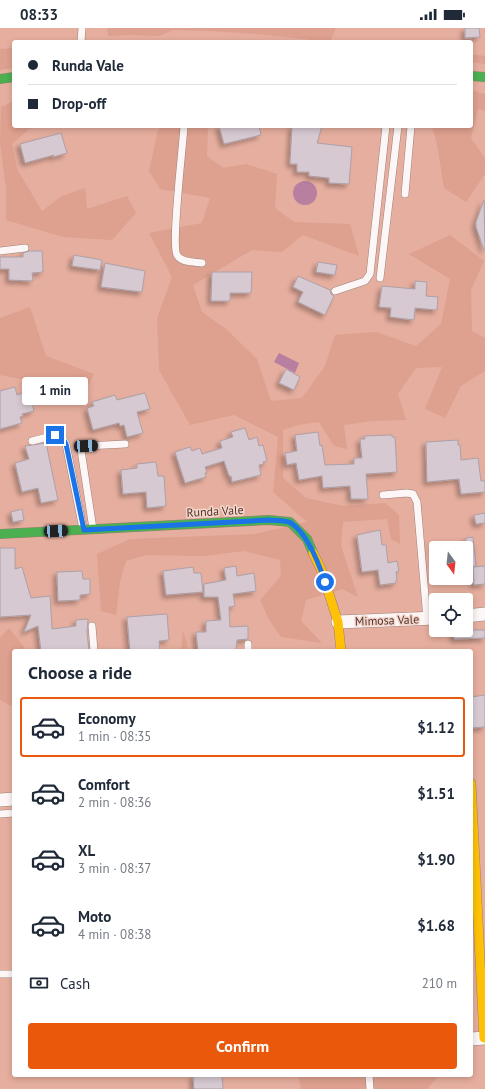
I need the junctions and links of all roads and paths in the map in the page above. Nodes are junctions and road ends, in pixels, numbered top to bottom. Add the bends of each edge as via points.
1 (82, 28) edge
2 (81, 40) edge
3 (473, 76) edge
4 (12, 77) edge
5 (485, 77) edge
6 (0, 79) edge
7 (184, 128) edge
8 (386, 128) edge
9 (398, 128) edge
10 (411, 128) edge
11 (405, 194) dead end
12 (25, 248) dead end
13 (0, 251) edge
14 (202, 263) dead end
15 (380, 278) dead end
16 (336, 291) dead end
17 (32, 440) dead end
18 (126, 444) dead end
19 (383, 495) dead end
20 (88, 529) junction
21 (0, 534) edge
22 (429, 595) edge
23 (485, 614) edge
24 (473, 615) edge
25 (429, 618) edge
26 (338, 622) junction
27 (92, 626) dead end
28 (94, 649) edge
29 (341, 649) edge
30 (12, 799) edge
31 (0, 800) edge
32 (12, 813) edge
33 (0, 814) edge
34 (473, 819) edge
35 (0, 974) edge
36 (12, 974) edge
37 (485, 1038) edge
38 (473, 1039) edge
39 (369, 1077) edge
40 (370, 1089) edge

1 - 2 lane
3 - 5 street
4 - 6 street
7 - 14 lane via 175,234 176,254 184,261
8 - 16 lane via 370,274 365,282
9 - 15 lane
10 - 11 lane
12 - 13 lane
17 - 20 lane via 55,435 62,437
18 - 20 lane via 86,446 80,450
19 - 22 lane via 413,494 417,502
20 - 21 street, Runda Vale
20 - 26 street, Runda Vale via 269,520 290,522 307,539 321,569
23 - 24 street
25 - 26 street, Mimosa Vale
26 - 29 street, Runda Vale
27 - 28 lane
30 - 31 street
32 - 33 lane
34 - 37 street
35 - 36 lane
37 - 38 street
39 - 40 lane

